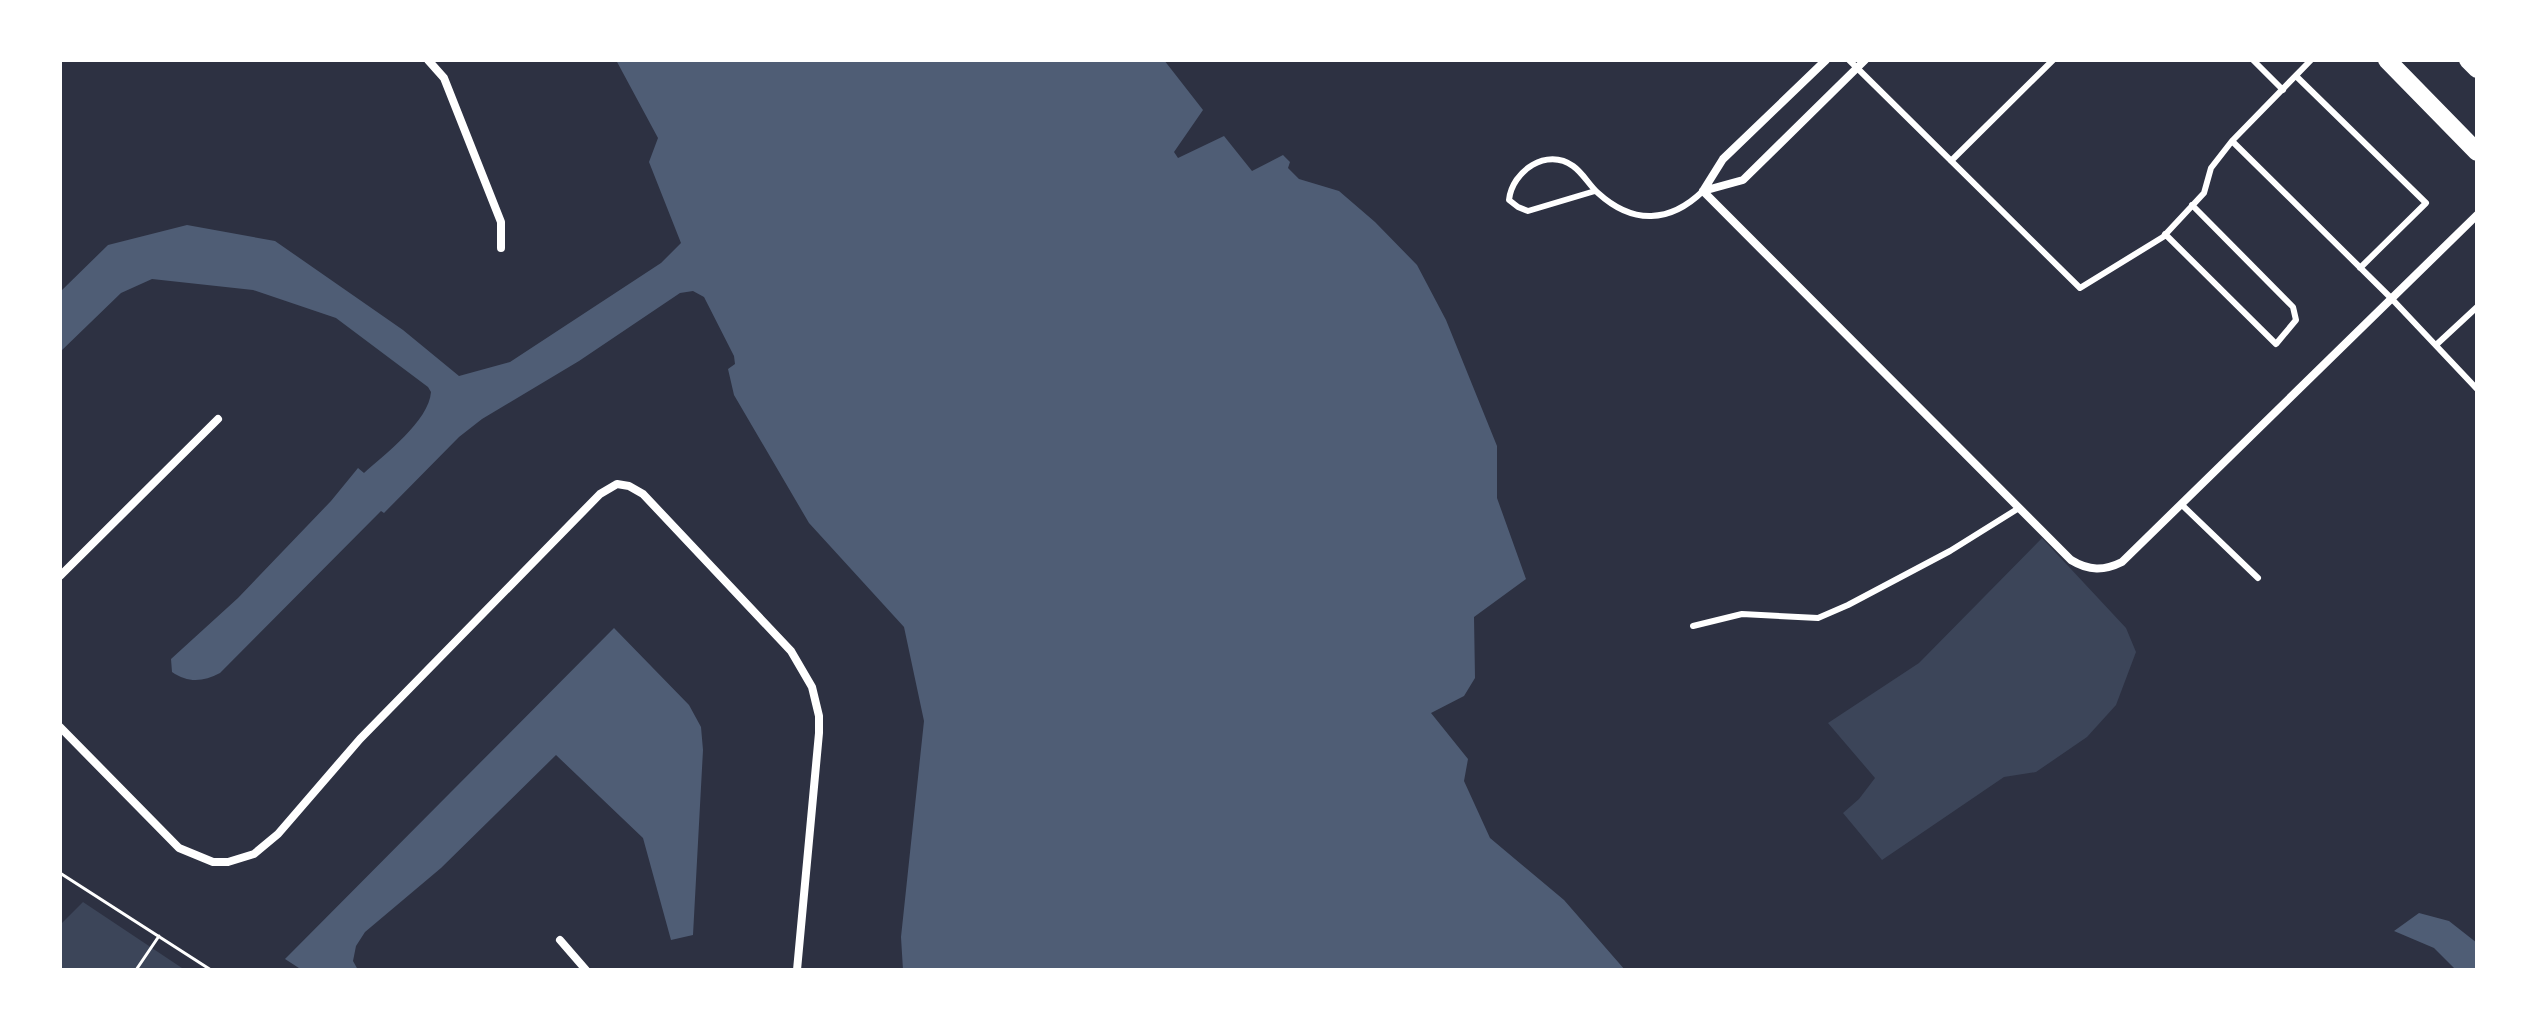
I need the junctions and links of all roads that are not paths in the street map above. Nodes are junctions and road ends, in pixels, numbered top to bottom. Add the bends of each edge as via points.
1 (428, 60) edge
2 (1826, 60) edge
3 (1849, 60) edge
4 (1865, 60) edge
5 (2053, 60) edge
6 (2253, 60) edge
7 (2311, 60) edge
8 (2387, 60) edge
9 (2468, 60) edge
10 (1857, 68) junction
11 (2477, 69) edge
12 (2296, 76) junction
13 (2283, 90) junction
14 (2232, 141) junction
15 (2477, 152) edge
16 (1951, 161) junction
17 (1595, 191) junction
18 (1703, 191) junction
19 (2192, 205) junction
20 (2477, 215) edge
21 (2165, 234) junction
22 (501, 248) dead end
23 (2360, 268) junction
24 (2391, 298) junction
25 (2477, 307) edge
26 (2436, 345) junction
27 (2477, 389) edge
28 (218, 419) dead end
29 (2181, 504) junction
30 (2019, 508) junction
31 (60, 576) edge
32 (2258, 578) dead end
33 (1693, 626) dead end
34 (60, 727) edge
35 (560, 940) dead end
36 (586, 970) edge
37 (797, 970) edge

1 - 22 street via 444,78 501,222
2 - 18 street via 1723,159
3 - 10 lane
4 - 10 street
5 - 16 lane
6 - 13 lane
7 - 12 lane
8 - 15 main road
9 - 11 main road
10 - 16 lane
10 - 18 street via 1743,180
12 - 13 lane
12 - 23 lane via 2426,203
13 - 14 lane
14 - 19 lane
14 - 23 lane
16 - 21 lane via 2080,288
17 - 17 lane via 1574,166 1547,158 1525,170 1510,188 1509,200 1528,211
17 - 18 lane via 1637,214 1663,217
18 - 30 street
19 - 21 lane
19 - 21 lane via 2293,307 2296,320 2276,344
20 - 24 street
23 - 24 lane
24 - 26 lane
24 - 29 street
25 - 26 lane
26 - 27 lane
28 - 31 street
29 - 30 street via 2122,562 2095,570 2071,560
29 - 32 lane
30 - 33 lane via 1950,551 1818,618 1742,614
34 - 37 street via 179,848 213,862 254,854 600,494 623,484 643,494 791,651 812,687 819,733
35 - 36 street

